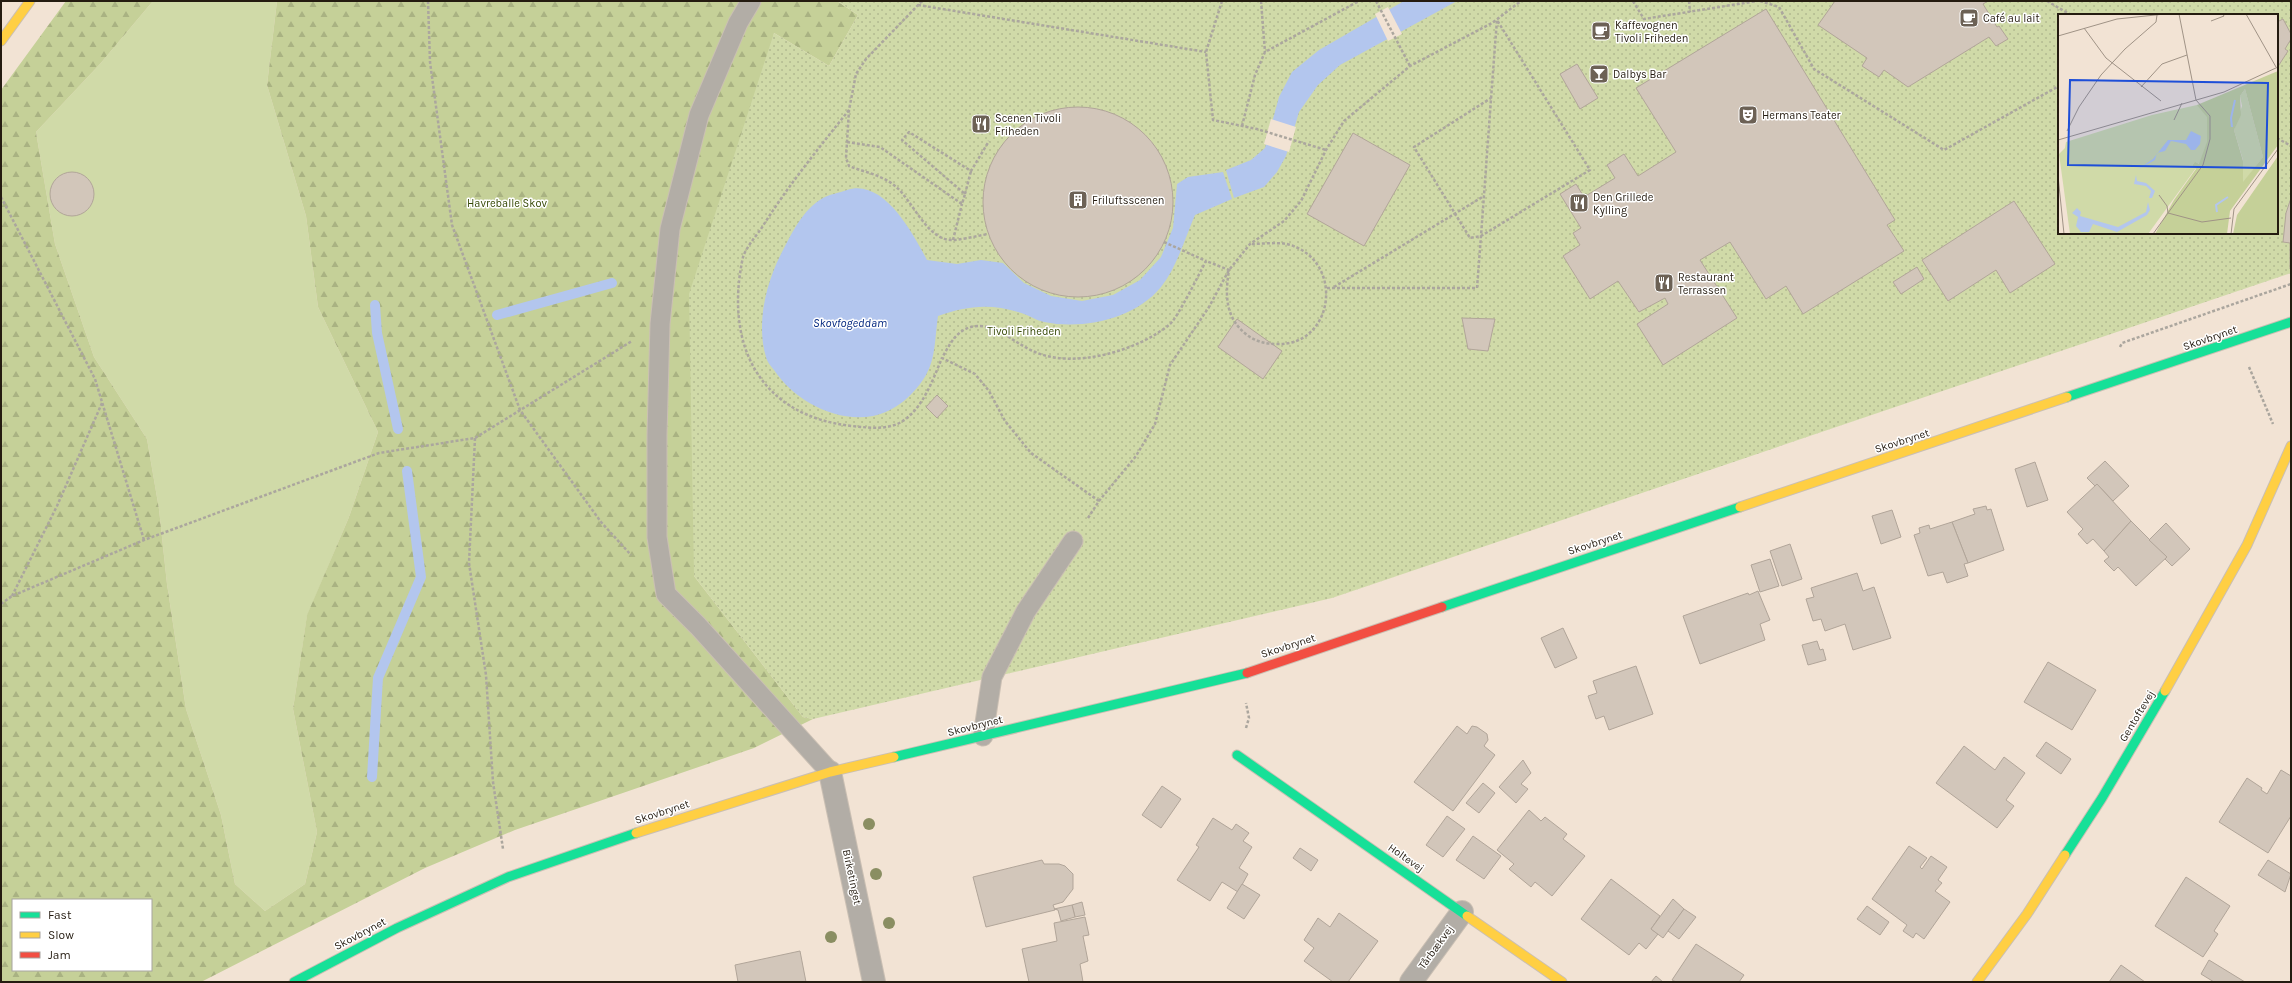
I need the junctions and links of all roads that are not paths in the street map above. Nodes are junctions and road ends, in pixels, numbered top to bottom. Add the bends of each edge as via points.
1 (30, 1) edge
2 (751, 1) edge
3 (1, 41) edge
4 (2291, 322) edge
5 (2289, 450) edge
6 (1073, 542) road end
7 (983, 736) junction
8 (1237, 754) road end
9 (830, 772) junction
10 (1462, 912) junction
11 (294, 982) edge
12 (874, 982) edge
13 (1411, 982) edge
14 (1562, 982) edge
15 (1976, 982) edge

1 - 3 street
2 - 9 lane via 738,23 699,115 670,229 660,324 656,435 657,537 666,594
4 - 7 street, Skovbrynet via 1240,675
5 - 15 street, Gentoftevej via 2248,545 2179,668 2090,818 2027,914
6 - 7 lane via 1026,611 992,677
7 - 9 street, Skovbrynet
8 - 10 street, Holtevej
9 - 11 street, Skovbrynet via 672,821 508,877 397,928
9 - 12 street, Birketinget
10 - 13 street, Tårbækvej
10 - 14 street, Holtevej

